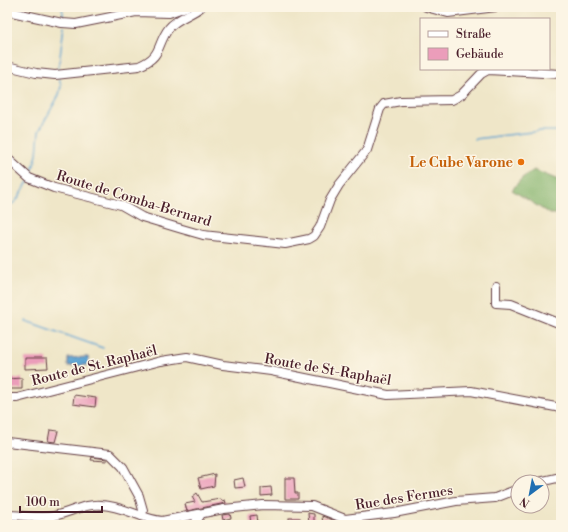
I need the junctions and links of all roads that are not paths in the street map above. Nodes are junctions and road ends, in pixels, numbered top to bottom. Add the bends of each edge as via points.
1 (186, 7) edge
2 (426, 7) edge
3 (496, 7) edge
4 (196, 8) edge
5 (7, 11) edge
6 (7, 66) edge
7 (561, 74) edge
8 (7, 158) edge
9 (496, 286) dead end
10 (561, 324) edge
11 (187, 357) joint
12 (7, 398) edge
13 (561, 408) edge
14 (7, 442) edge
15 (561, 477) edge
16 (550, 480) edge
17 (510, 492) edge
18 (201, 514) junction
19 (7, 515) edge
20 (142, 516) junction
21 (344, 522) edge
22 (194, 525) edge

1 - 5 street via 170,13 136,12 76,24
2 - 3 street via 456,13
4 - 6 street via 169,28 159,51 146,63 135,67 58,75
7 - 8 street, Route de Comba-Bernard via 488,70 452,100 384,104 380,109 367,150 339,185 330,200 320,228 309,239 286,244 182,229 142,216 121,205 54,188 29,178
9 - 10 street via 496,303 511,304
11 - 12 street, Route de St. Raphaël
11 - 13 street, Route de St-Raphaël via 388,395 471,391
14 - 20 street via 110,454 119,462 137,491 142,505
15 - 16 street
17 - 21 street, Rue des Fermes via 495,498 456,501
18 - 20 street, Rue des Fermes via 162,521
18 - 21 street, Rue des Fermes via 247,506 306,505 319,508
18 - 22 street
19 - 20 street, Rue des Fermes via 53,516 92,505 102,505

